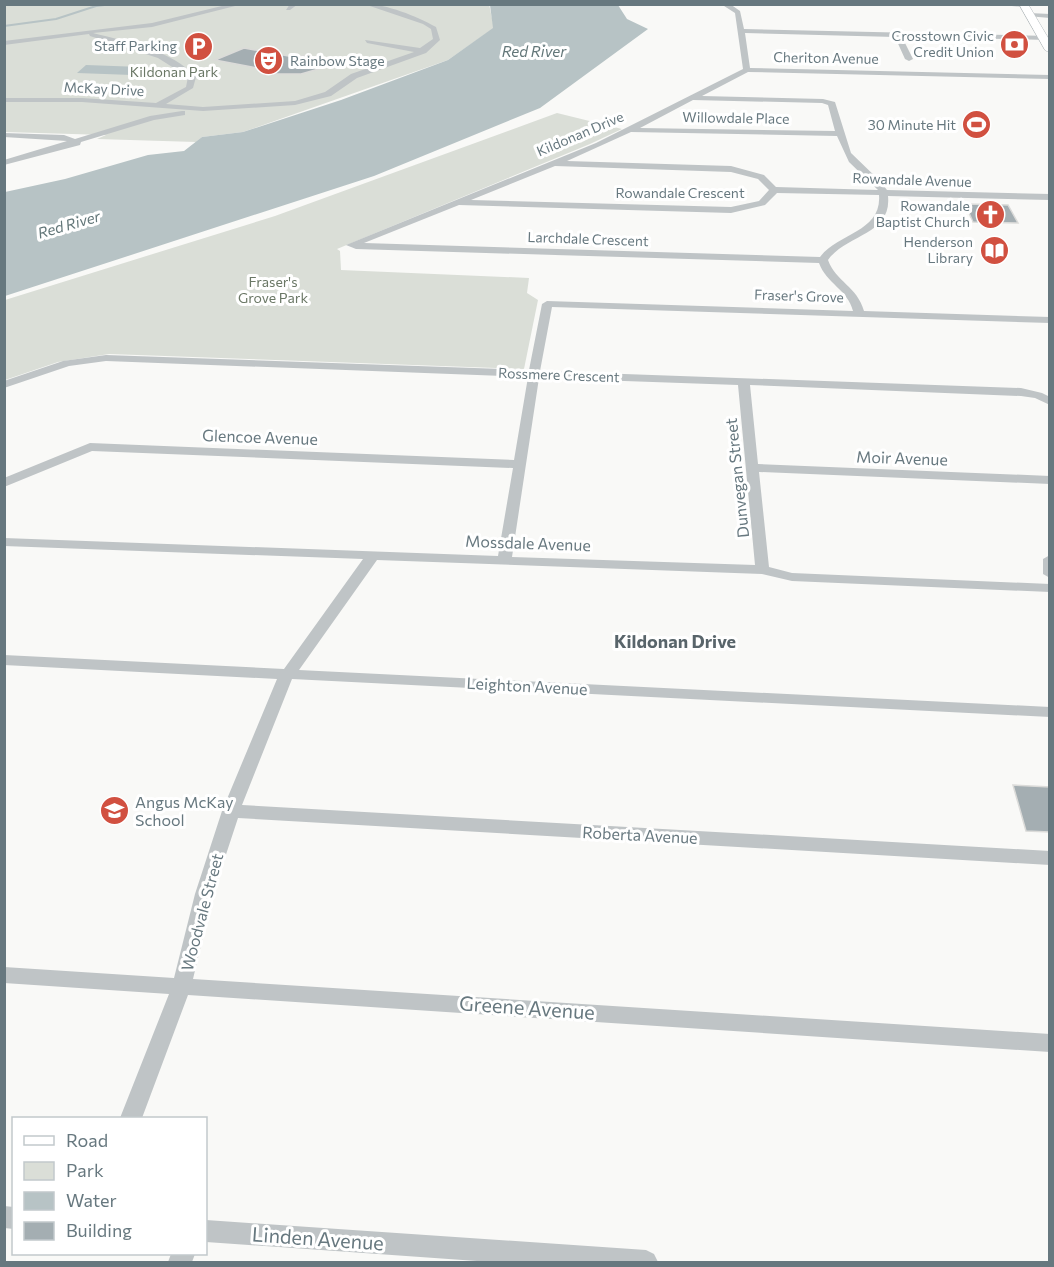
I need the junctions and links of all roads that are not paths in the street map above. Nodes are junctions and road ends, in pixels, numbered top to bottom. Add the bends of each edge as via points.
1 (240, 4) edge
2 (295, 4) edge
3 (367, 4) edge
4 (724, 4) edge
5 (990, 4) edge
6 (1036, 4) edge
7 (1024, 5) edge
8 (288, 9) dead end
9 (191, 15) junction
10 (1029, 15) junction
11 (1046, 16) edge
12 (219, 20) dead end
13 (1050, 26) edge
14 (741, 31) junction
15 (82, 33) junction
16 (897, 34) junction
17 (367, 41) dead end
18 (4, 43) edge
19 (1048, 43) edge
20 (423, 51) junction
21 (909, 59) dead end
22 (747, 70) junction
23 (1050, 77) edge
24 (690, 97) junction
25 (4, 100) edge
26 (158, 105) junction
27 (203, 109) junction
28 (153, 118) junction
29 (630, 129) junction
30 (841, 134) junction
31 (4, 135) edge
32 (77, 143) junction
33 (4, 163) edge
34 (552, 163) junction
35 (774, 190) junction
36 (884, 192) junction
37 (1050, 197) edge
38 (456, 202) junction
39 (351, 245) joint
40 (824, 260) junction
41 (859, 313) junction
42 (1050, 320) edge
43 (534, 374) junction
44 (744, 382) junction
45 (4, 385) edge
46 (1050, 402) edge
47 (520, 464) junction
48 (753, 468) junction
49 (1050, 480) edge
50 (4, 483) edge
51 (4, 542) edge
52 (373, 556) junction
53 (506, 559) junction
54 (1050, 559) edge
55 (762, 570) junction
56 (1050, 574) edge
57 (1050, 588) edge
58 (4, 660) edge
59 (288, 674) junction
60 (1050, 712) edge
61 (231, 811) junction
62 (1050, 858) edge
63 (4, 975) edge
64 (182, 985) junction
65 (1050, 1043) edge
66 (132, 1117) edge
67 (207, 1231) edge
68 (646, 1263) edge

1 - 9 street
2 - 8 street
3 - 20 street via 434,28 437,40
4 - 14 street via 737,11
5 - 7 street
6 - 11 main road
7 - 10 main road
9 - 12 street
9 - 15 street via 152,25
10 - 11 street
10 - 19 main road
11 - 13 main road
14 - 16 street
14 - 22 street
15 - 18 street
15 - 26 street via 167,60 187,71 192,77 189,87
16 - 19 street
16 - 21 street
17 - 20 street
20 - 27 street via 358,74 315,99 283,105
22 - 23 street, Cheriton Avenue
22 - 24 street, Kildonan Drive
24 - 29 street, Kildonan Drive
24 - 30 street via 829,102
25 - 26 street, McKay Drive
26 - 27 street, McKay Drive
26 - 28 street
27 - 28 street
28 - 32 street
29 - 30 street, Willowdale Place
29 - 34 street, Kildonan Drive
30 - 36 street via 850,158 877,180
31 - 32 street via 64,137
32 - 33 street
34 - 35 street, Rowandale Crescent via 731,169 761,177
34 - 38 street, Kildonan Drive
35 - 36 street, Rowandale Avenue
35 - 38 street, Rowandale Crescent via 771,198 759,205 731,210
36 - 37 street, Rowandale Avenue
36 - 40 street via 883,212 875,222 834,245
38 - 39 street, Kildonan Drive
39 - 40 street, Larchdale Crescent
40 - 41 street via 827,271 855,298
41 - 42 street, Fraser's Grove
41 - 43 street, Fraser's Grove via 547,304
43 - 44 street, Rossmere Crescent
43 - 45 street, Rossmere Crescent via 106,358 67,363
43 - 47 street
44 - 46 street, Rossmere Crescent via 1021,392
44 - 48 street, Dunvegan Street
47 - 50 street, Glencoe Avenue via 90,447
47 - 53 street
48 - 49 street, Moir Avenue
48 - 55 street, Dunvegan Street
51 - 52 street, Mossdale Avenue
52 - 53 street, Mossdale Avenue
52 - 59 street, Woodvale Street
53 - 55 street, Mossdale Avenue
54 - 56 street
55 - 57 street, Mossdale Avenue via 792,577
58 - 59 street, Leighton Avenue
59 - 60 street, Leighton Avenue
59 - 61 street, Woodvale Street
61 - 62 street, Roberta Avenue
61 - 64 street, Woodvale Street via 204,894
63 - 64 street, Greene Avenue
64 - 65 street, Greene Avenue
64 - 66 street, Woodvale Street
67 - 68 street, Linden Avenue

